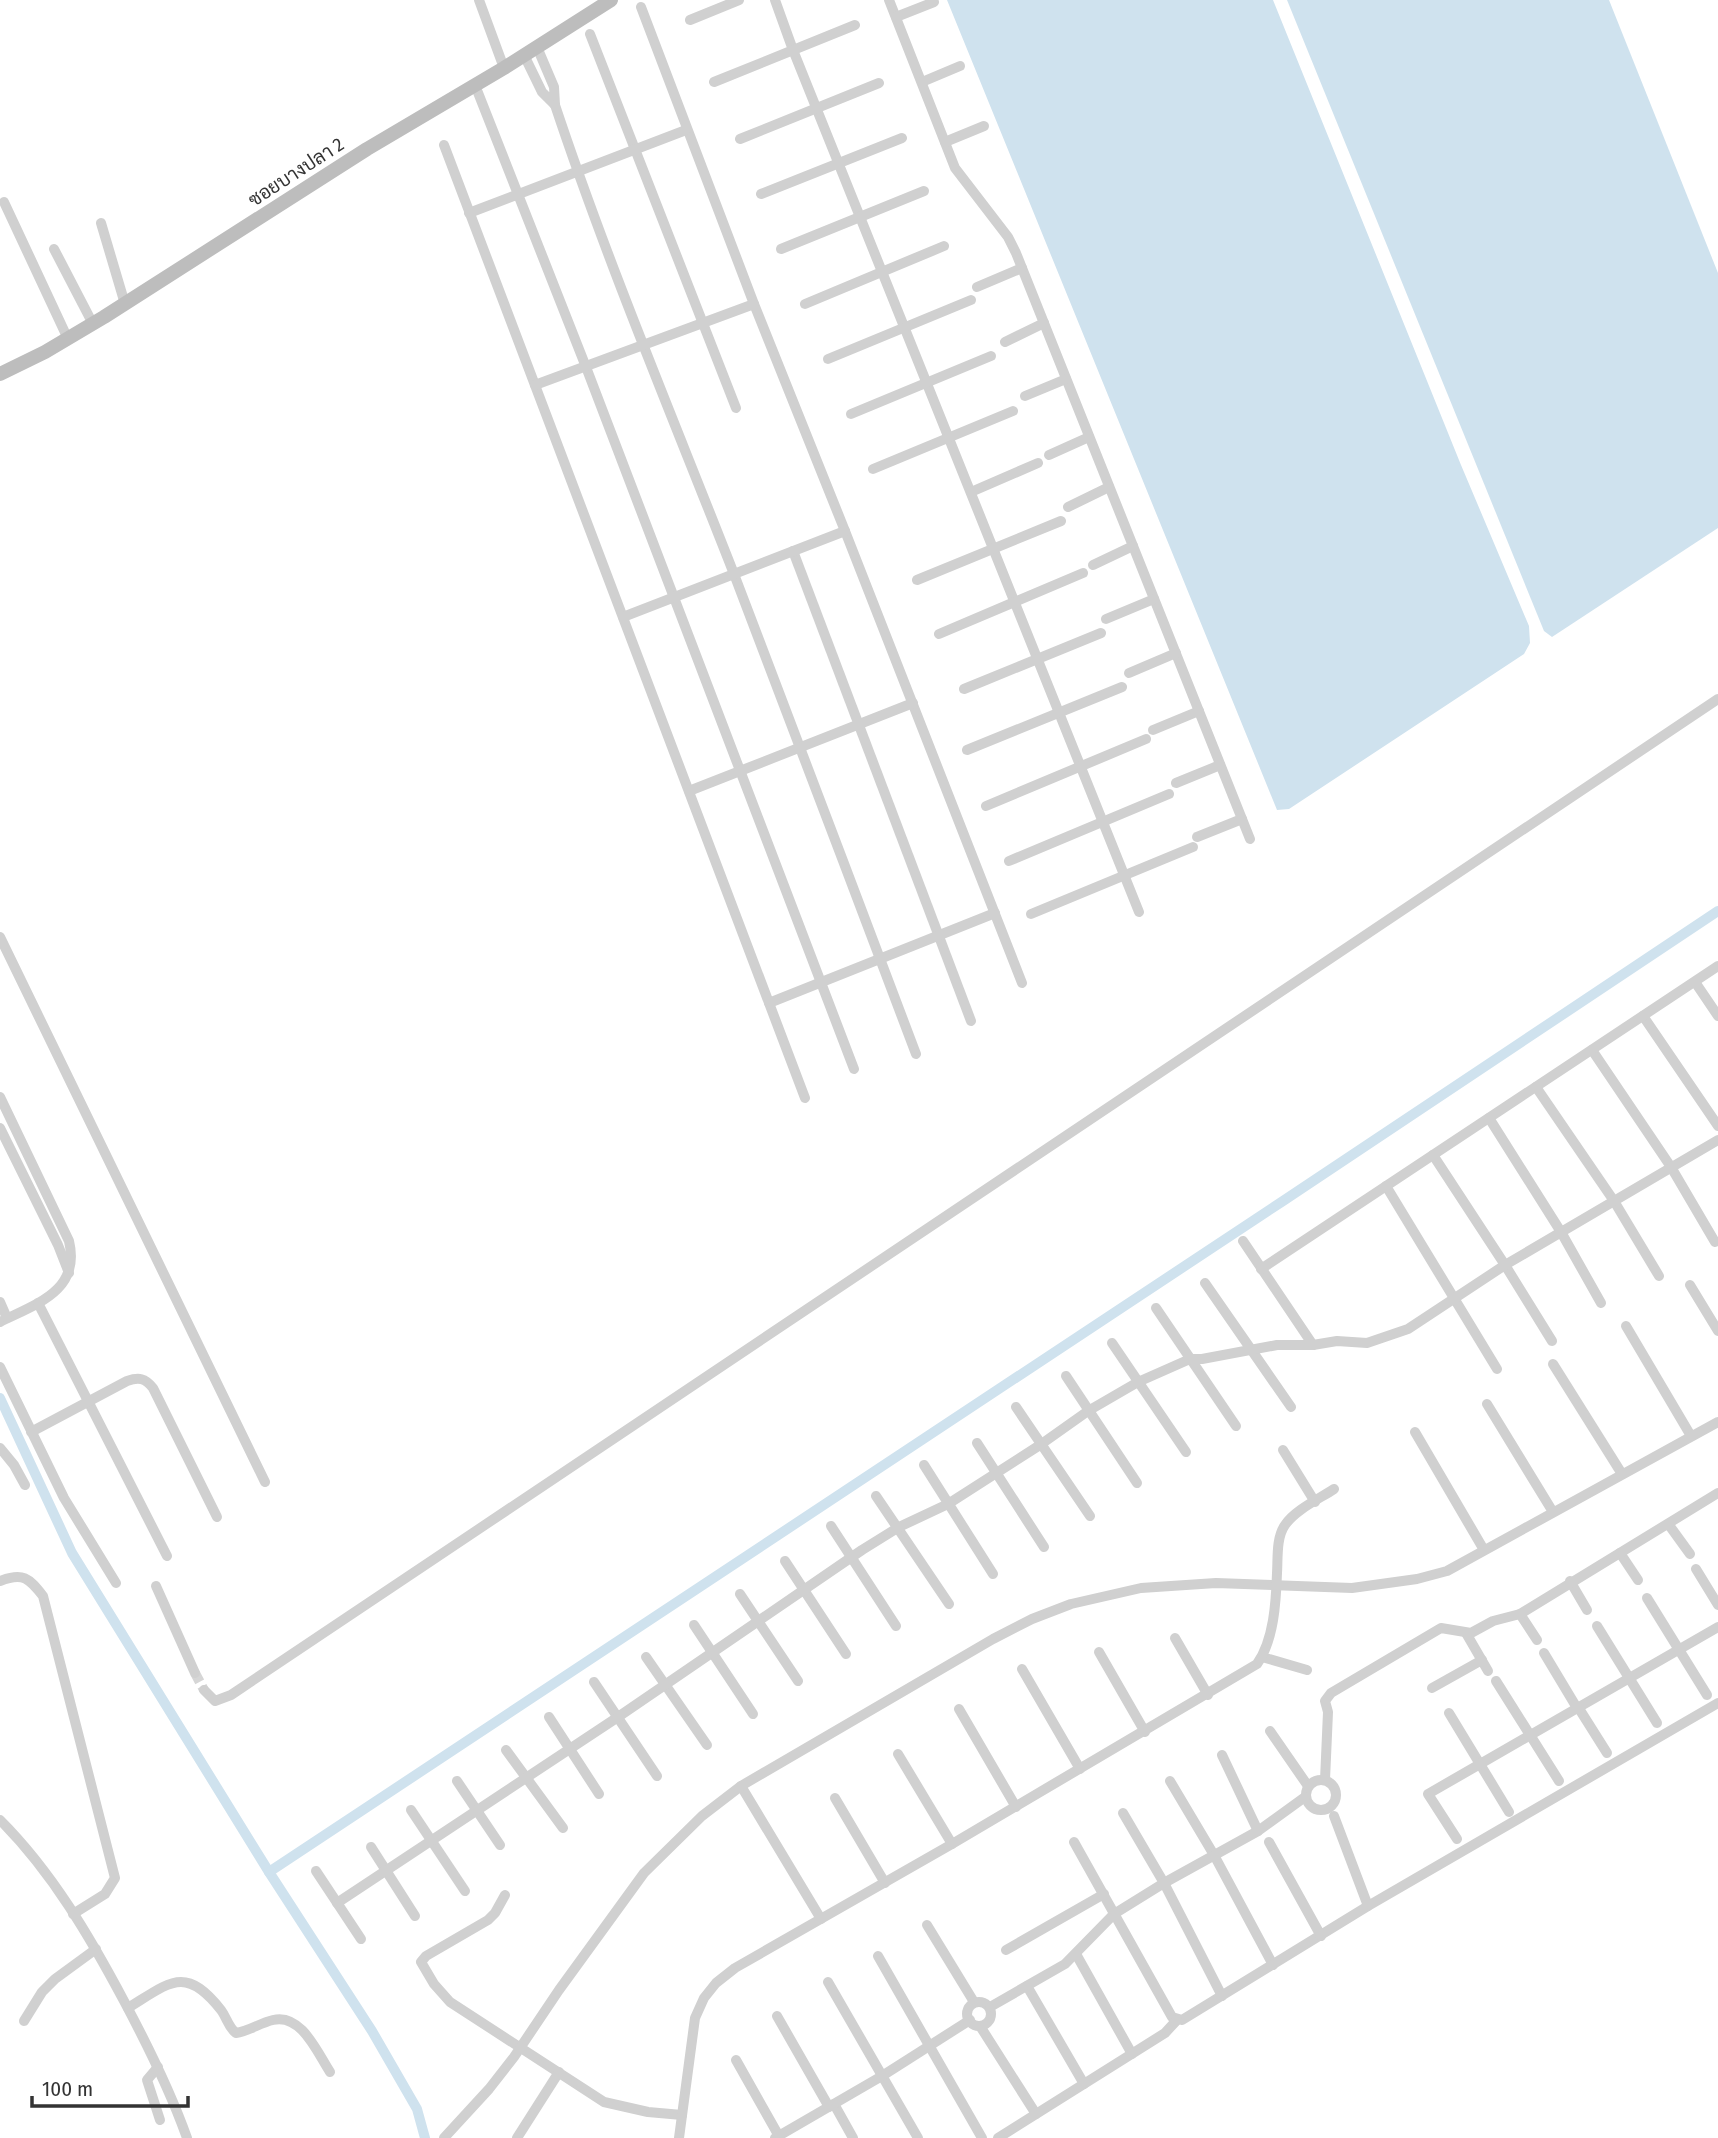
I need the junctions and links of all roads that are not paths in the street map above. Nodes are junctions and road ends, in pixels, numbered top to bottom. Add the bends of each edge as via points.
1 (479, 0) edge
2 (611, 0) edge
3 (738, 0) edge
4 (775, 0) edge
5 (890, 0) edge
6 (934, 2) dead end
7 (641, 7) dead end
8 (896, 17) junction
9 (691, 20) dead end
10 (855, 25) dead end
11 (590, 34) dead end
12 (793, 50) junction
13 (530, 51) junction
14 (960, 66) dead end
15 (504, 68) junction
16 (714, 82) dead end
17 (922, 82) junction
18 (878, 83) dead end
19 (475, 85) junction
20 (816, 108) junction
21 (984, 126) dead end
22 (686, 130) junction
23 (902, 138) dead end
24 (740, 139) dead end
25 (945, 142) junction
26 (444, 145) dead end
27 (636, 149) junction
28 (838, 164) junction
29 (578, 173) junction
30 (924, 191) dead end
31 (519, 194) junction
32 (761, 194) dead end
33 (4, 202) dead end
34 (469, 212) junction
35 (860, 217) junction
36 (100, 223) dead end
37 (944, 246) dead end
38 (54, 249) dead end
39 (781, 249) dead end
40 (1022, 268) junction
41 (882, 272) junction
42 (977, 287) dead end
43 (971, 300) dead end
44 (125, 304) junction
45 (754, 304) junction
46 (805, 304) dead end
47 (703, 322) junction
48 (1044, 323) junction
49 (93, 324) junction
50 (904, 328) junction
51 (68, 339) junction
52 (1005, 342) dead end
53 (643, 346) junction
54 (991, 356) dead end
55 (828, 359) dead end
56 (586, 367) junction
57 (0, 374) edge
58 (1066, 379) junction
59 (927, 383) junction
60 (536, 385) junction
61 (1025, 396) dead end
62 (736, 408) dead end
63 (1013, 411) dead end
64 (851, 414) dead end
65 (1089, 437) junction
66 (949, 438) junction
67 (1049, 455) dead end
68 (1038, 463) dead end
69 (873, 469) dead end
70 (1109, 487) junction
71 (971, 492) junction
72 (1068, 507) dead end
73 (1060, 521) dead end
74 (845, 531) junction
75 (1133, 546) junction
76 (993, 549) junction
77 (793, 551) junction
78 (1093, 565) dead end
79 (1083, 573) dead end
80 (734, 574) junction
81 (917, 580) dead end
82 (673, 598) junction
83 (1154, 599) junction
84 (1015, 603) junction
85 (623, 617) junction
86 (1106, 620) dead end
87 (1101, 633) dead end
88 (939, 634) dead end
89 (1176, 653) junction
90 (1038, 659) junction
91 (1129, 673) dead end
92 (1122, 687) dead end
93 (964, 689) dead end
94 (1718, 699) edge
95 (913, 703) junction
96 (1199, 710) junction
97 (1059, 713) junction
98 (858, 724) junction
99 (800, 747) junction
100 (967, 750) dead end
101 (1220, 765) junction
102 (1081, 766) junction
103 (740, 771) junction
104 (1176, 783) dead end
105 (689, 791) junction
106 (1169, 794) dead end
107 (986, 806) dead end
108 (1242, 819) junction
109 (1103, 822) junction
110 (1250, 839) dead end
111 (1009, 861) dead end
112 (1125, 875) junction
113 (1139, 912) dead end
114 (995, 913) junction
115 (1031, 914) dead end
116 (939, 936) junction
117 (0, 937) edge
118 (880, 959) junction
119 (1718, 966) edge
120 (821, 982) junction
121 (1695, 982) junction
122 (1022, 984) dead end
123 (769, 1003) junction
124 (1643, 1016) junction
125 (1718, 1016) edge
126 (971, 1021) dead end
127 (1592, 1050) junction
128 (916, 1054) dead end
129 (854, 1069) dead end
130 (1536, 1087) junction
131 (0, 1097) edge
132 (805, 1098) dead end
133 (1489, 1118) junction
134 (13, 1125) junction
135 (1718, 1126) edge
136 (0, 1130) edge
137 (1718, 1140) edge
138 (1433, 1155) junction
139 (1671, 1167) junction
140 (1386, 1186) junction
141 (1614, 1201) junction
142 (1561, 1232) junction
143 (1243, 1241) dead end
144 (1715, 1242) dead end
145 (1505, 1265) junction
146 (1261, 1269) junction
147 (69, 1273) junction
148 (1658, 1276) dead end
149 (1205, 1283) dead end
150 (1690, 1285) dead end
151 (1456, 1299) junction
152 (0, 1302) edge
153 (38, 1303) junction
154 (1601, 1303) dead end
155 (1156, 1308) dead end
156 (4, 1320) edge
157 (1626, 1326) dead end
158 (1718, 1331) edge
159 (1552, 1341) dead end
160 (1112, 1343) dead end
161 (1313, 1345) junction
162 (1252, 1350) junction
163 (1190, 1359) junction
164 (1553, 1364) dead end
165 (0, 1367) edge
166 (1497, 1369) dead end
167 (1066, 1376) dead end
168 (1138, 1382) junction
169 (88, 1402) junction
170 (1487, 1404) dead end
171 (1016, 1407) dead end
172 (1291, 1407) dead end
173 (1088, 1411) junction
174 (1718, 1422) edge
175 (1236, 1426) dead end
176 (31, 1432) junction
177 (1415, 1432) dead end
178 (1691, 1436) junction
179 (977, 1443) dead end
180 (1041, 1445) junction
181 (0, 1448) edge
182 (1283, 1450) dead end
183 (1186, 1452) dead end
184 (924, 1465) dead end
185 (996, 1474) junction
186 (1622, 1474) junction
187 (265, 1482) dead end
188 (1137, 1483) dead end
189 (25, 1485) dead end
190 (1334, 1489) dead end
191 (1718, 1493) edge
192 (876, 1496) dead end
193 (1315, 1502) junction
194 (948, 1504) junction
195 (1553, 1512) junction
196 (1090, 1516) dead end
197 (217, 1517) dead end
198 (1669, 1524) junction
199 (831, 1526) dead end
200 (899, 1527) junction
201 (1044, 1547) dead end
202 (1484, 1550) junction
203 (1620, 1553) junction
204 (1690, 1554) dead end
205 (167, 1556) dead end
206 (852, 1557) junction
207 (785, 1562) dead end
208 (1696, 1569) dead end
209 (993, 1574) dead end
210 (1638, 1580) dead end
211 (0, 1581) edge
212 (1570, 1581) junction
213 (116, 1583) dead end
214 (156, 1586) dead end
215 (1277, 1587) junction
216 (804, 1590) junction
217 (740, 1594) dead end
218 (1647, 1598) dead end
219 (949, 1604) dead end
220 (1718, 1605) edge
221 (1587, 1610) dead end
222 (1520, 1614) junction
223 (758, 1621) junction
224 (694, 1625) dead end
225 (896, 1626) dead end
226 (1597, 1626) dead end
227 (1718, 1628) edge
228 (1466, 1633) junction
229 (1175, 1638) dead end
230 (1537, 1640) dead end
231 (1679, 1650) junction
232 (1099, 1652) dead end
233 (713, 1653) junction
234 (1545, 1653) dead end
235 (846, 1654) dead end
236 (646, 1657) dead end
237 (1262, 1657) junction
238 (1021, 1669) dead end
239 (1307, 1670) dead end
240 (195, 1673) tunnel mouth
241 (1629, 1679) junction
242 (798, 1681) dead end
243 (1496, 1681) dead end
244 (594, 1682) dead end
245 (665, 1685) junction
246 (1432, 1688) dead end
247 (204, 1690) dead end
248 (1208, 1695) junction
249 (1707, 1695) dead end
250 (1718, 1703) edge
251 (1577, 1708) junction
252 (959, 1709) dead end
253 (1449, 1713) dead end
254 (753, 1714) dead end
255 (549, 1717) dead end
256 (618, 1717) junction
257 (1657, 1723) dead end
258 (1269, 1731) dead end
259 (1145, 1732) junction
260 (1530, 1737) junction
261 (707, 1745) dead end
262 (571, 1749) junction
263 (506, 1750) dead end
264 (1608, 1753) dead end
265 (898, 1754) dead end
266 (1222, 1755) dead end
267 (1480, 1766) junction
268 (1080, 1769) junction
269 (657, 1776) dead end
270 (525, 1779) junction
271 (457, 1780) dead end
272 (1325, 1780) junction
273 (1170, 1781) dead end
274 (1559, 1781) dead end
275 (741, 1786) junction
276 (1307, 1792) junction
277 (599, 1794) dead end
278 (835, 1798) dead end
279 (1016, 1807) junction
280 (411, 1810) dead end
281 (479, 1811) junction
282 (1509, 1812) dead end
283 (1123, 1813) dead end
284 (1334, 1816) dead end
285 (0, 1820) edge
286 (563, 1828) dead end
287 (1258, 1831) junction
288 (1457, 1839) dead end
289 (432, 1841) junction
290 (1074, 1842) dead end
291 (1269, 1842) dead end
292 (952, 1844) junction
293 (500, 1845) dead end
294 (371, 1847) dead end
295 (1214, 1855) junction
296 (386, 1870) junction
297 (316, 1871) dead end
298 (885, 1883) junction
299 (1164, 1883) junction
300 (465, 1891) dead end
301 (1104, 1894) junction
302 (506, 1895) dead end
303 (337, 1903) junction
304 (1368, 1906) junction
305 (73, 1914) junction
306 (1114, 1914) junction
307 (415, 1916) dead end
308 (821, 1919) junction
309 (926, 1925) dead end
310 (1321, 1936) junction
311 (361, 1939) dead end
312 (96, 1949) junction
313 (1006, 1950) dead end
314 (1076, 1954) junction
315 (878, 1956) dead end
316 (1273, 1965) junction
317 (828, 1982) dead end
318 (1027, 1986) junction
319 (1222, 1996) junction
320 (974, 2002) junction
321 (990, 2007) junction
322 (128, 2008) junction
323 (777, 2015) dead end
324 (1177, 2020) junction
325 (24, 2021) dead end
326 (975, 2023) junction
327 (521, 2047) junction
328 (929, 2047) junction
329 (1132, 2054) junction
330 (736, 2060) dead end
331 (158, 2067) junction
332 (330, 2072) dead end
333 (559, 2072) junction
334 (882, 2076) junction
335 (1084, 2084) junction
336 (831, 2106) junction
337 (1036, 2114) junction
338 (682, 2115) junction
339 (160, 2120) dead end
340 (778, 2137) edge
341 (187, 2138) edge
342 (444, 2138) edge
343 (517, 2138) edge
344 (679, 2138) edge
345 (853, 2138) edge
346 (918, 2138) edge
347 (982, 2138) edge
348 (998, 2138) edge

1 - 15 street
2 - 13 street, ซอยบางปลา 2
3 - 9 street
4 - 12 street
5 - 8 street
6 - 8 street
7 - 22 street
8 - 17 street
10 - 12 street
11 - 27 street
12 - 16 street
12 - 20 street
13 - 15 street, ซอยบางปลา 2
13 - 29 street via 552,80 555,105
14 - 17 street
15 - 19 street, ซอยบางปลา 2
17 - 25 street
18 - 20 street
19 - 31 street
19 - 44 street, ซอยบางปลา 2
20 - 24 street
20 - 28 street
21 - 25 street
22 - 27 street
22 - 45 street
23 - 28 street
25 - 40 street via 960,176 1008,237
26 - 34 street
27 - 29 street
27 - 47 street
28 - 32 street
28 - 35 street
29 - 31 street
29 - 53 street
30 - 35 street
31 - 34 street
31 - 56 street
33 - 51 street
34 - 60 street
35 - 39 street
35 - 41 street
36 - 44 street
37 - 41 street
38 - 49 street
40 - 42 street
40 - 48 street
41 - 46 street
41 - 50 street
43 - 50 street
44 - 49 street, ซอยบางปลา 2
45 - 47 street
45 - 74 street
47 - 53 street
47 - 62 street
48 - 52 street
48 - 58 street
49 - 51 street, ซอยบางปลา 2
50 - 55 street
50 - 59 street
51 - 57 street, ซอยบางปลา 2
53 - 56 street
53 - 80 street
54 - 59 street
56 - 60 street
56 - 82 street
58 - 61 street
58 - 65 street
59 - 64 street
59 - 66 street
60 - 85 street
63 - 66 street
65 - 67 street
65 - 70 street
66 - 69 street
66 - 71 street
68 - 71 street
70 - 72 street
70 - 75 street
71 - 76 street
73 - 76 street
74 - 77 street
74 - 95 street
75 - 78 street
75 - 83 street
76 - 81 street
76 - 84 street
77 - 80 street
77 - 98 street
79 - 84 street
80 - 82 street
80 - 99 street
82 - 85 street
82 - 103 street
83 - 86 street
83 - 89 street
84 - 88 street
84 - 90 street
85 - 105 street
87 - 90 street
89 - 91 street
89 - 96 street
90 - 93 street
90 - 97 street
92 - 97 street
94 - 247 street via 230,1695 215,1701
95 - 98 street
95 - 114 street
96 - 101 street
96 - 102 street
97 - 100 street
97 - 102 street
98 - 99 street
98 - 116 street
99 - 103 street
99 - 118 street
101 - 104 street
101 - 108 street
102 - 107 street
102 - 109 street
103 - 105 street
103 - 120 street
105 - 123 street
106 - 109 street
108 - 110 street
108 - 112 street
109 - 111 street
109 - 112 street
112 - 113 street
112 - 115 street
114 - 116 street
114 - 122 street
116 - 118 street
116 - 126 street
117 - 187 street
118 - 120 street
118 - 128 street
119 - 121 street
120 - 123 street
120 - 129 street
121 - 124 street
121 - 125 street
123 - 132 street
124 - 127 street
124 - 135 street
127 - 130 street
127 - 139 street
130 - 133 street
130 - 141 street
131 - 134 street
133 - 138 street
133 - 142 street
134 - 136 street
134 - 147 street via 69,1241 73,1256
136 - 147 street
137 - 139 street
138 - 140 street
138 - 145 street
139 - 141 street
139 - 144 street
140 - 146 street
140 - 151 street
141 - 142 street
141 - 148 street
142 - 145 street
142 - 154 street
143 - 146 street
145 - 151 street
145 - 159 street
146 - 161 street
147 - 153 street via 61,1287
149 - 162 street
150 - 158 street
151 - 161 street via 1408,1329 1367,1343
151 - 166 street
152 - 156 street
153 - 156 street
153 - 169 street
155 - 163 street
157 - 178 street
160 - 168 street
161 - 162 street
162 - 163 street
162 - 172 street
163 - 168 street
163 - 175 street
164 - 186 street
165 - 176 street
167 - 173 street
168 - 173 street
168 - 183 street
169 - 176 street
169 - 197 street via 137,1377 147,1380
169 - 205 street
170 - 195 street
171 - 180 street
173 - 180 street
173 - 188 street
174 - 178 street
176 - 213 street via 64,1498
177 - 202 street
178 - 186 street
179 - 185 street
180 - 185 street
180 - 196 street
181 - 189 street
182 - 193 street
184 - 194 street
185 - 194 street
185 - 201 street
186 - 195 street
190 - 193 street
191 - 198 street
192 - 200 street
193 - 215 street via 1284,1526
194 - 200 street
194 - 209 street
195 - 202 street
198 - 203 street
198 - 204 street
199 - 206 street
200 - 206 street
200 - 219 street
202 - 215 street via 1447,1571 1417,1579 1352,1588
203 - 210 street
203 - 212 street
206 - 216 street
206 - 225 street
207 - 216 street
208 - 220 street
211 - 305 street via 13,1576 30,1580 43,1596 115,1878 105,1894
212 - 221 street
212 - 222 street
214 - 240 street
215 - 237 street
215 - 275 street via 1216,1583 1141,1588 1071,1604 993,1639
216 - 223 street
216 - 235 street
217 - 223 street
218 - 231 street
222 - 228 street
222 - 230 street
223 - 233 street
223 - 242 street
224 - 233 street
226 - 241 street
227 - 231 street
228 - 246 street via 1485,1665
228 - 272 street via 1441,1628 1331,1693 1325,1701
229 - 248 street
231 - 241 street
231 - 249 street
232 - 259 street
233 - 245 street
233 - 254 street
234 - 251 street
236 - 245 street
237 - 239 street
237 - 248 street via 1247,1672
238 - 268 street
241 - 251 street
241 - 257 street
243 - 260 street
244 - 256 street
245 - 256 street
245 - 261 street
248 - 259 street
250 - 304 street
251 - 260 street
251 - 264 street
252 - 279 street
253 - 267 street
255 - 262 street
256 - 262 street
256 - 269 street
258 - 276 street
259 - 268 street
260 - 267 street
260 - 274 street
262 - 270 street
262 - 277 street
263 - 270 street
265 - 292 street
266 - 287 street
267 - 282 street
267 - 288 street via 1428,1794
268 - 279 street
270 - 281 street
270 - 286 street
271 - 281 street
272 - 276 street via 1313,1781
272 - 276 street via 1336,1791 1328,1809 1314,1810
273 - 295 street
275 - 308 street
275 - 327 street via 643,1873
276 - 287 street
278 - 298 street
279 - 292 street
280 - 289 street
281 - 289 street
281 - 293 street
283 - 299 street
284 - 304 street
285 - 305 street
287 - 295 street
289 - 296 street
289 - 300 street
290 - 301 street
291 - 310 street
292 - 298 street
294 - 296 street
295 - 299 street
295 - 316 street
296 - 303 street
296 - 307 street
297 - 303 street
298 - 308 street
299 - 306 street
299 - 319 street
301 - 306 street
301 - 313 street
302 - 327 street via 488,1920 421,1962 442,1994
303 - 311 street
304 - 310 street
305 - 312 street
306 - 314 street
306 - 324 street
308 - 338 street via 735,1968 704,1998 695,2018
309 - 320 street
310 - 316 street
312 - 322 street
312 - 325 street via 42,1992
314 - 318 street
314 - 329 street
315 - 328 street
316 - 319 street
317 - 334 street
318 - 321 street
318 - 335 street
319 - 324 street
320 - 321 street
320 - 326 street via 967,2017
321 - 326 street via 988,2023
322 - 331 street
322 - 332 street via 163,1986 185,1981 214,2001 236,2033 271,2020 295,2023
323 - 336 street
324 - 329 street
326 - 328 street
326 - 337 street
327 - 333 street
327 - 342 street
328 - 334 street
328 - 347 street
329 - 335 street
330 - 340 street
331 - 339 street via 147,2080
331 - 341 street
333 - 338 street via 604,2102
333 - 343 street
334 - 336 street
334 - 346 street
335 - 337 street
336 - 340 street
336 - 345 street
337 - 348 street
338 - 344 street

